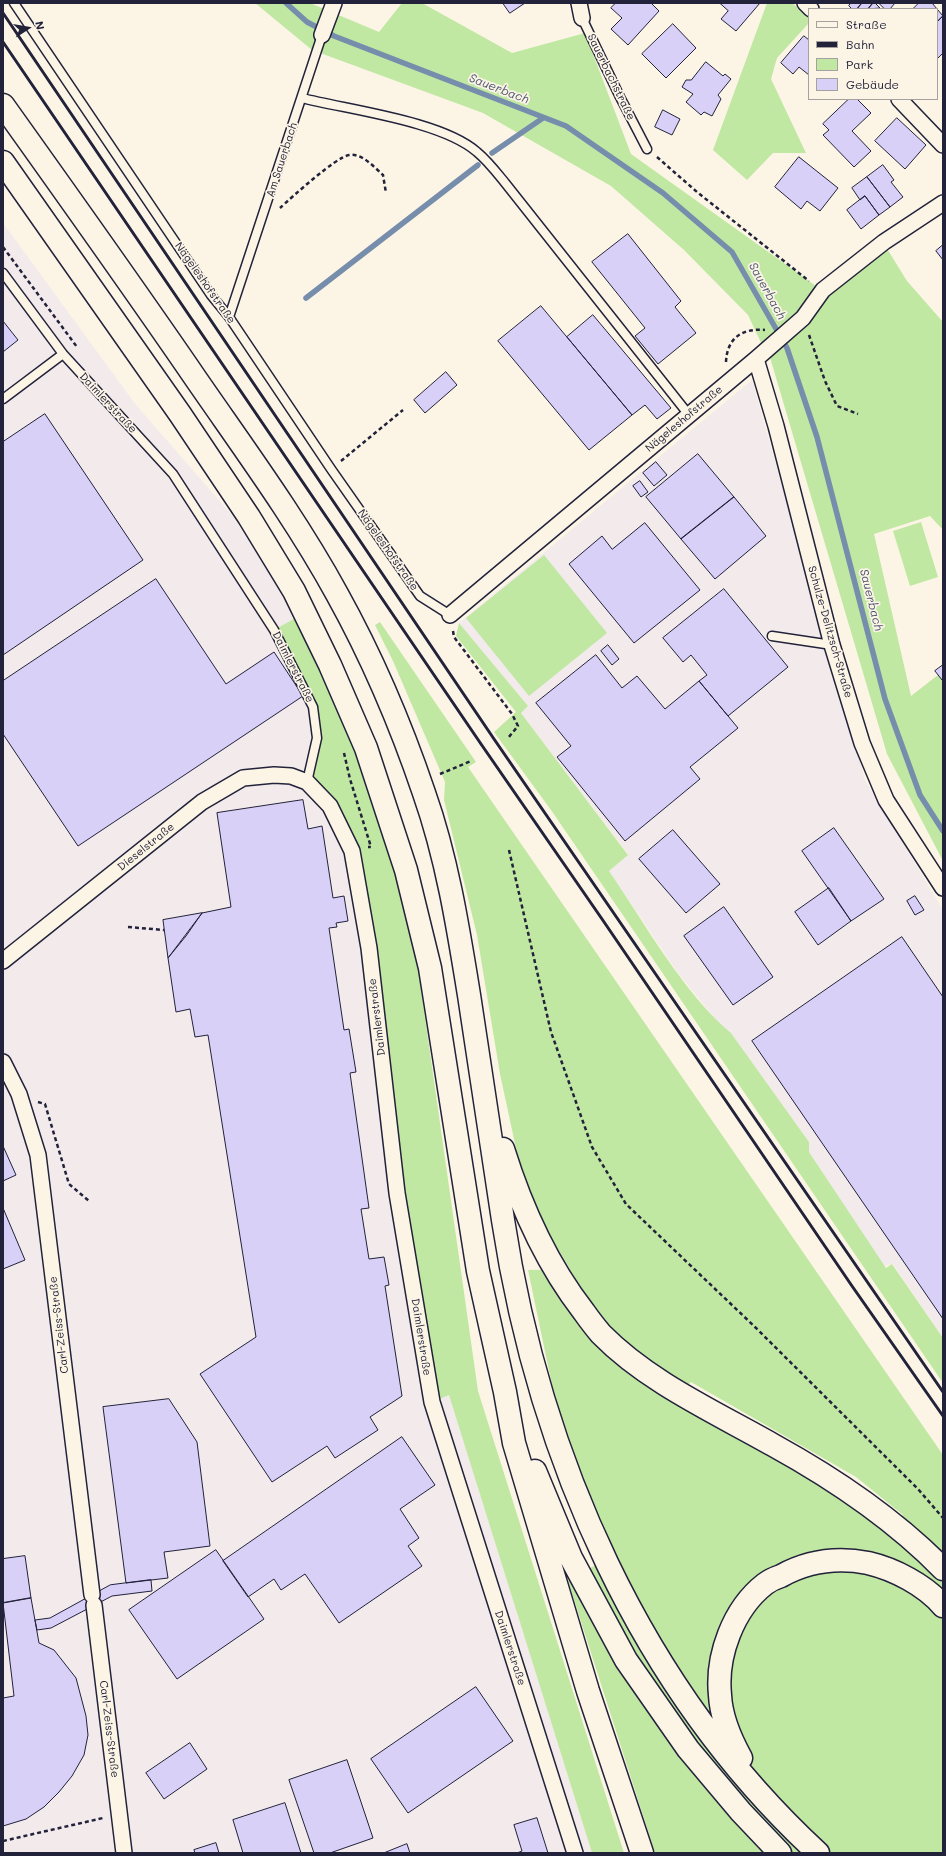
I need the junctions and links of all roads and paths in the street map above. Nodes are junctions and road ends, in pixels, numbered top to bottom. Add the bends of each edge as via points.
1 (14, 3) edge
2 (334, 3) edge
3 (579, 3) edge
4 (582, 18) joint
5 (322, 35) joint
6 (302, 98) junction
7 (900, 100) edge
8 (3, 105) edge
9 (943, 145) edge
10 (647, 149) joint
11 (3, 162) edge
12 (386, 193) dead end
13 (943, 203) edge
14 (260, 226) junction
15 (3, 274) edge
16 (823, 290) junction
17 (229, 317) junction
18 (801, 319) junction
19 (768, 330) dead end
20 (63, 354) junction
21 (760, 355) junction
22 (729, 382) junction
23 (3, 399) edge
24 (402, 410) dead end
25 (858, 414) dead end
26 (689, 415) junction
27 (331, 469) junction
28 (450, 615) junction
29 (772, 636) dead end
30 (832, 645) junction
31 (508, 738) dead end
32 (471, 761) dead end
33 (440, 774) dead end
34 (307, 782) junction
35 (509, 850) dead end
36 (943, 888) edge
37 (128, 926) dead end
38 (164, 930) dead end
39 (3, 962) edge
40 (3, 1062) edge
41 (481, 1073) junction
42 (19, 1094) junction
43 (89, 1201) dead end
44 (505, 1392) junction
45 (943, 1518) edge
46 (943, 1569) edge
47 (943, 1606) edge
48 (767, 1802) junction
49 (120, 1814) junction
50 (3, 1841) edge
51 (124, 1853) edge
52 (575, 1853) edge
53 (642, 1853) edge
54 (780, 1853) edge
55 (818, 1853) edge

1 - 17 lane, Nägeleshofstraße via 211,295
2 - 5 street, Am Sauerbach
3 - 4 street, Sauerbachstraße
4 - 10 lane, Sauerbachstraße
5 - 6 lane, Am Sauerbach
6 - 14 lane, Am Sauerbach
6 - 26 lane via 445,133 477,151
7 - 9 street
8 - 41 highway via 272,488 337,594 390,701 425,796 448,881
10 - 16 path
11 - 44 highway via 249,517 294,590 366,748 406,870 430,968 478,1271
12 - 14 path via 383,175 363,157 350,155 338,161
13 - 16 street, Nägeleshofstraße via 884,242
14 - 17 lane, Am Sauerbach
15 - 20 lane, Daimlerstraße
16 - 18 street, Nägeleshofstraße
17 - 27 lane, Nägeleshofstraße
18 - 21 street, Nägeleshofstraße
18 - 25 path via 836,406
19 - 22 path via 756,329 734,337 726,360
20 - 23 lane
20 - 34 lane, Daimlerstraße via 173,474 274,630 313,707 316,720 317,738
21 - 22 street, Nägeleshofstraße
21 - 30 street, Schulze-Delitzsch-Straße
22 - 26 street, Nägeleshofstraße
24 - 27 path
26 - 28 street, Nägeleshofstraße
27 - 28 lane, Nägeleshofstraße via 420,596
28 - 31 path via 454,637 512,714 518,726
29 - 30 lane
30 - 36 street, Schulze-Delitzsch-Straße via 862,742 886,800
32 - 33 path
34 - 39 street, Dieselstraße via 291,776 274,775 243,778 229,786 202,802
34 - 52 street, Daimlerstraße via 330,806 352,851 369,948 397,1193 432,1402
35 - 45 path via 551,1032 592,1147 626,1204 756,1327 918,1489
37 - 38 path
40 - 42 street, Carl-Zeiss-Straße
41 - 46 highway via 514,1184 536,1236 563,1286 601,1334 673,1389 848,1490
41 - 48 highway via 504,1227 520,1305 555,1435 579,1502 607,1565 670,1678
42 - 43 path via 45,1104 69,1184
42 - 49 street, Carl-Zeiss-Straße via 38,1155
44 - 53 highway via 514,1443 543,1541 588,1691
44 - 54 highway via 571,1558 626,1660 688,1749 741,1812
47 - 48 highway via 907,1577 882,1566 850,1559 822,1561 793,1569 764,1584 742,1609 726,1639 720,1670 720,1694 723,1717 735,1747
48 - 55 highway
49 - 50 path
49 - 51 street, Carl-Zeiss-Straße

